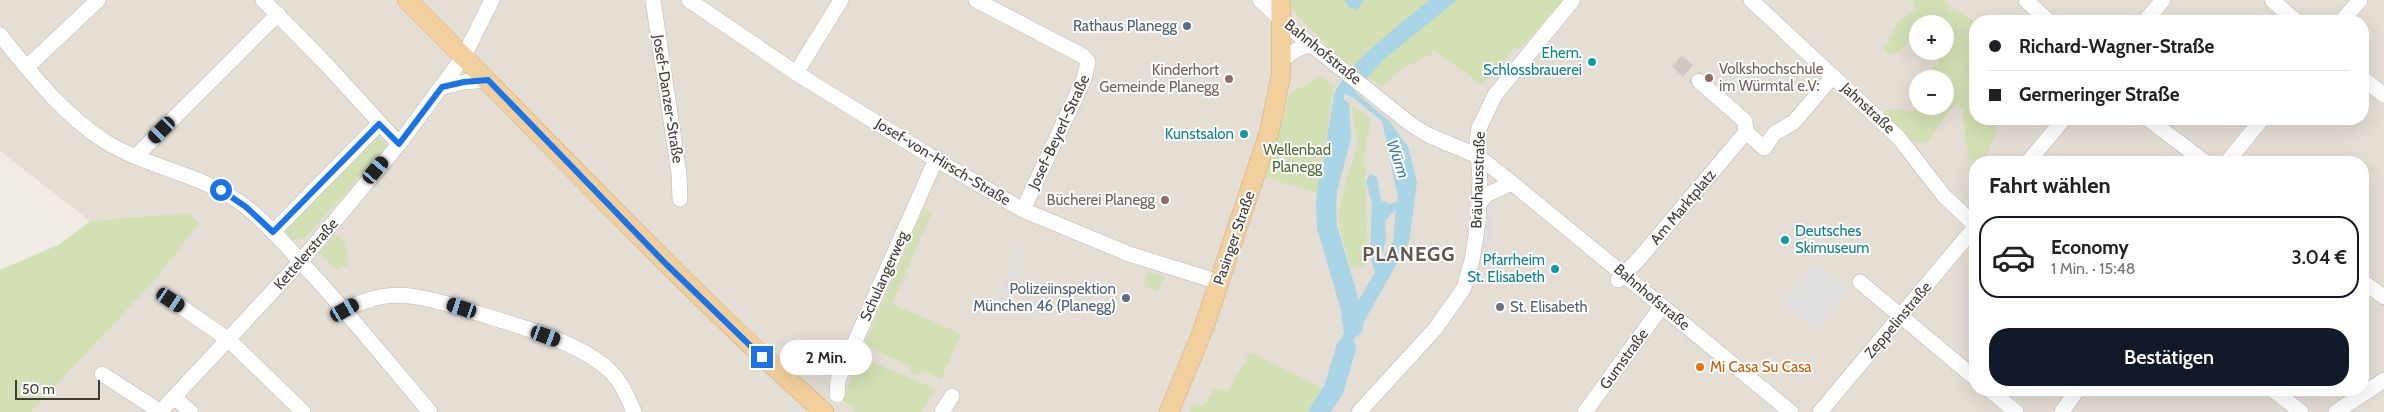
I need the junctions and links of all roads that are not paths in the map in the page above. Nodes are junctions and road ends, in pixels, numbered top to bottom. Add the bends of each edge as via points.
1 (98, 0) edge
2 (263, 0) edge
3 (407, 0) edge
4 (492, 0) edge
5 (653, 0) edge
6 (689, 0) edge
7 (841, 0) edge
8 (976, 0) edge
9 (1260, 0) edge
10 (1573, 0) edge
11 (1752, 0) edge
12 (2026, 0) edge
13 (2163, 0) edge
14 (2272, 0) edge
15 (2360, 0) edge
16 (1280, 8) edge
17 (278, 14) junction
18 (2042, 15) edge
19 (2150, 15) edge
20 (2289, 15) edge
21 (2347, 15) edge
22 (0, 35) edge
23 (1313, 45) junction
24 (464, 56) junction
25 (1282, 60) junction
26 (27, 68) junction
27 (796, 73) junction
28 (1833, 76) junction
29 (488, 80) junction
30 (1699, 81) tunnel mouth
31 (2369, 83) edge
32 (442, 87) junction
33 (2384, 95) edge
34 (379, 124) junction
35 (2059, 125) edge
36 (2156, 125) edge
37 (2257, 125) edge
38 (1746, 132) junction
39 (399, 144) junction
40 (136, 156) junction
41 (1478, 156) junction
42 (2033, 156) edge
43 (2197, 156) edge
44 (2232, 156) edge
45 (936, 159) junction
46 (1512, 183) junction
47 (680, 199) dead end
48 (1479, 204) junction
49 (1023, 210) junction
50 (1969, 220) edge
51 (273, 232) junction
52 (1969, 233) edge
53 (301, 261) junction
54 (1621, 277) junction
55 (1219, 282) junction
56 (1860, 282) dead end
57 (2369, 286) edge
58 (2384, 297) edge
59 (171, 300) dead end
60 (1662, 306) junction
61 (345, 310) junction
62 (1901, 317) junction
63 (228, 340) junction
64 (1969, 373) edge
65 (102, 374) dead end
66 (2384, 380) edge
67 (2369, 390) edge
68 (837, 395) dead end
69 (952, 396) dead end
70 (1997, 396) edge
71 (2073, 396) edge
72 (2281, 396) edge
73 (2360, 396) edge
74 (174, 397) junction
75 (161, 412) edge
76 (191, 412) edge
77 (303, 412) edge
78 (430, 412) edge
79 (634, 412) edge
80 (824, 412) edge
81 (942, 412) edge
82 (1169, 412) edge
83 (1359, 412) edge
84 (1585, 412) edge
85 (1791, 412) edge
86 (1820, 412) edge
87 (2016, 412) edge
88 (2062, 412) edge
89 (2301, 412) edge
90 (2336, 412) edge

1 - 26 street
2 - 17 street
3 - 24 main road
4 - 24 street, Kettelerstraße
5 - 47 street, Josef-Danzer-Straße
6 - 27 street, Josef-von-Hirsch-Straße
7 - 27 street
8 - 49 street, Josef-Beyerl-Straße via 1088,62 1084,79
9 - 16 street, Bahnhofstraße
10 - 41 street, Bräuhausstraße via 1495,95 1479,128
11 - 28 street, Jahnstraße
12 - 18 street
13 - 19 street
14 - 20 street
15 - 21 street
16 - 23 street, Bahnhofstraße
16 - 25 main road, Pasinger Straße
17 - 34 street
17 - 40 street
22 - 26 street
23 - 25 street via 1304,46
23 - 41 street, Bahnhofstraße via 1409,124
24 - 29 main road
24 - 32 street, Kettelerstraße
25 - 55 main road, Pasinger Straße via 1269,133
26 - 40 street via 70,116 106,142
27 - 45 street, Josef-von-Hirsch-Straße
28 - 38 street via 1794,122 1775,134 1764,148
28 - 50 street, Jahnstraße via 1899,138 1944,196
29 - 32 street
29 - 80 main road via 666,264
30 - 38 street via 1745,122
31 - 33 street
32 - 39 street, Kettelerstraße
34 - 39 street
34 - 51 street
35 - 42 street
36 - 43 street
37 - 44 street
38 - 54 street, Am Marktplatz
39 - 53 street, Kettelerstraße
40 - 51 street via 211,184 246,207
41 - 46 street, Bahnhofstraße
41 - 48 street, Bräuhausstraße
45 - 49 street, Josef-von-Hirsch-Straße
45 - 68 street, Schulangerweg via 838,380
46 - 48 street via 1486,195
46 - 54 street, Bahnhofstraße
48 - 83 street, Bräuhausstraße via 1472,260 1464,288 1435,329
49 - 55 street, Josef-von-Hirsch-Straße via 1130,254
51 - 53 street
52 - 62 street, Zeppelinstraße
53 - 61 street
53 - 63 street, Kettelerstraße
54 - 60 street, Bahnhofstraße
55 - 82 main road, Pasinger Straße
56 - 62 street
57 - 58 street
59 - 63 street
60 - 84 street, Gumstraße
60 - 85 street, Bahnhofstraße
61 - 78 street
61 - 79 street via 373,297 409,295 513,324 561,342 611,371
62 - 64 street
62 - 86 street, Zeppelinstraße
63 - 74 street, Kettelerstraße
63 - 77 street
65 - 75 street
66 - 67 street
69 - 81 street
70 - 87 street
71 - 88 street
72 - 89 street
73 - 90 street
74 - 75 street, Kettelerstraße
74 - 76 street

